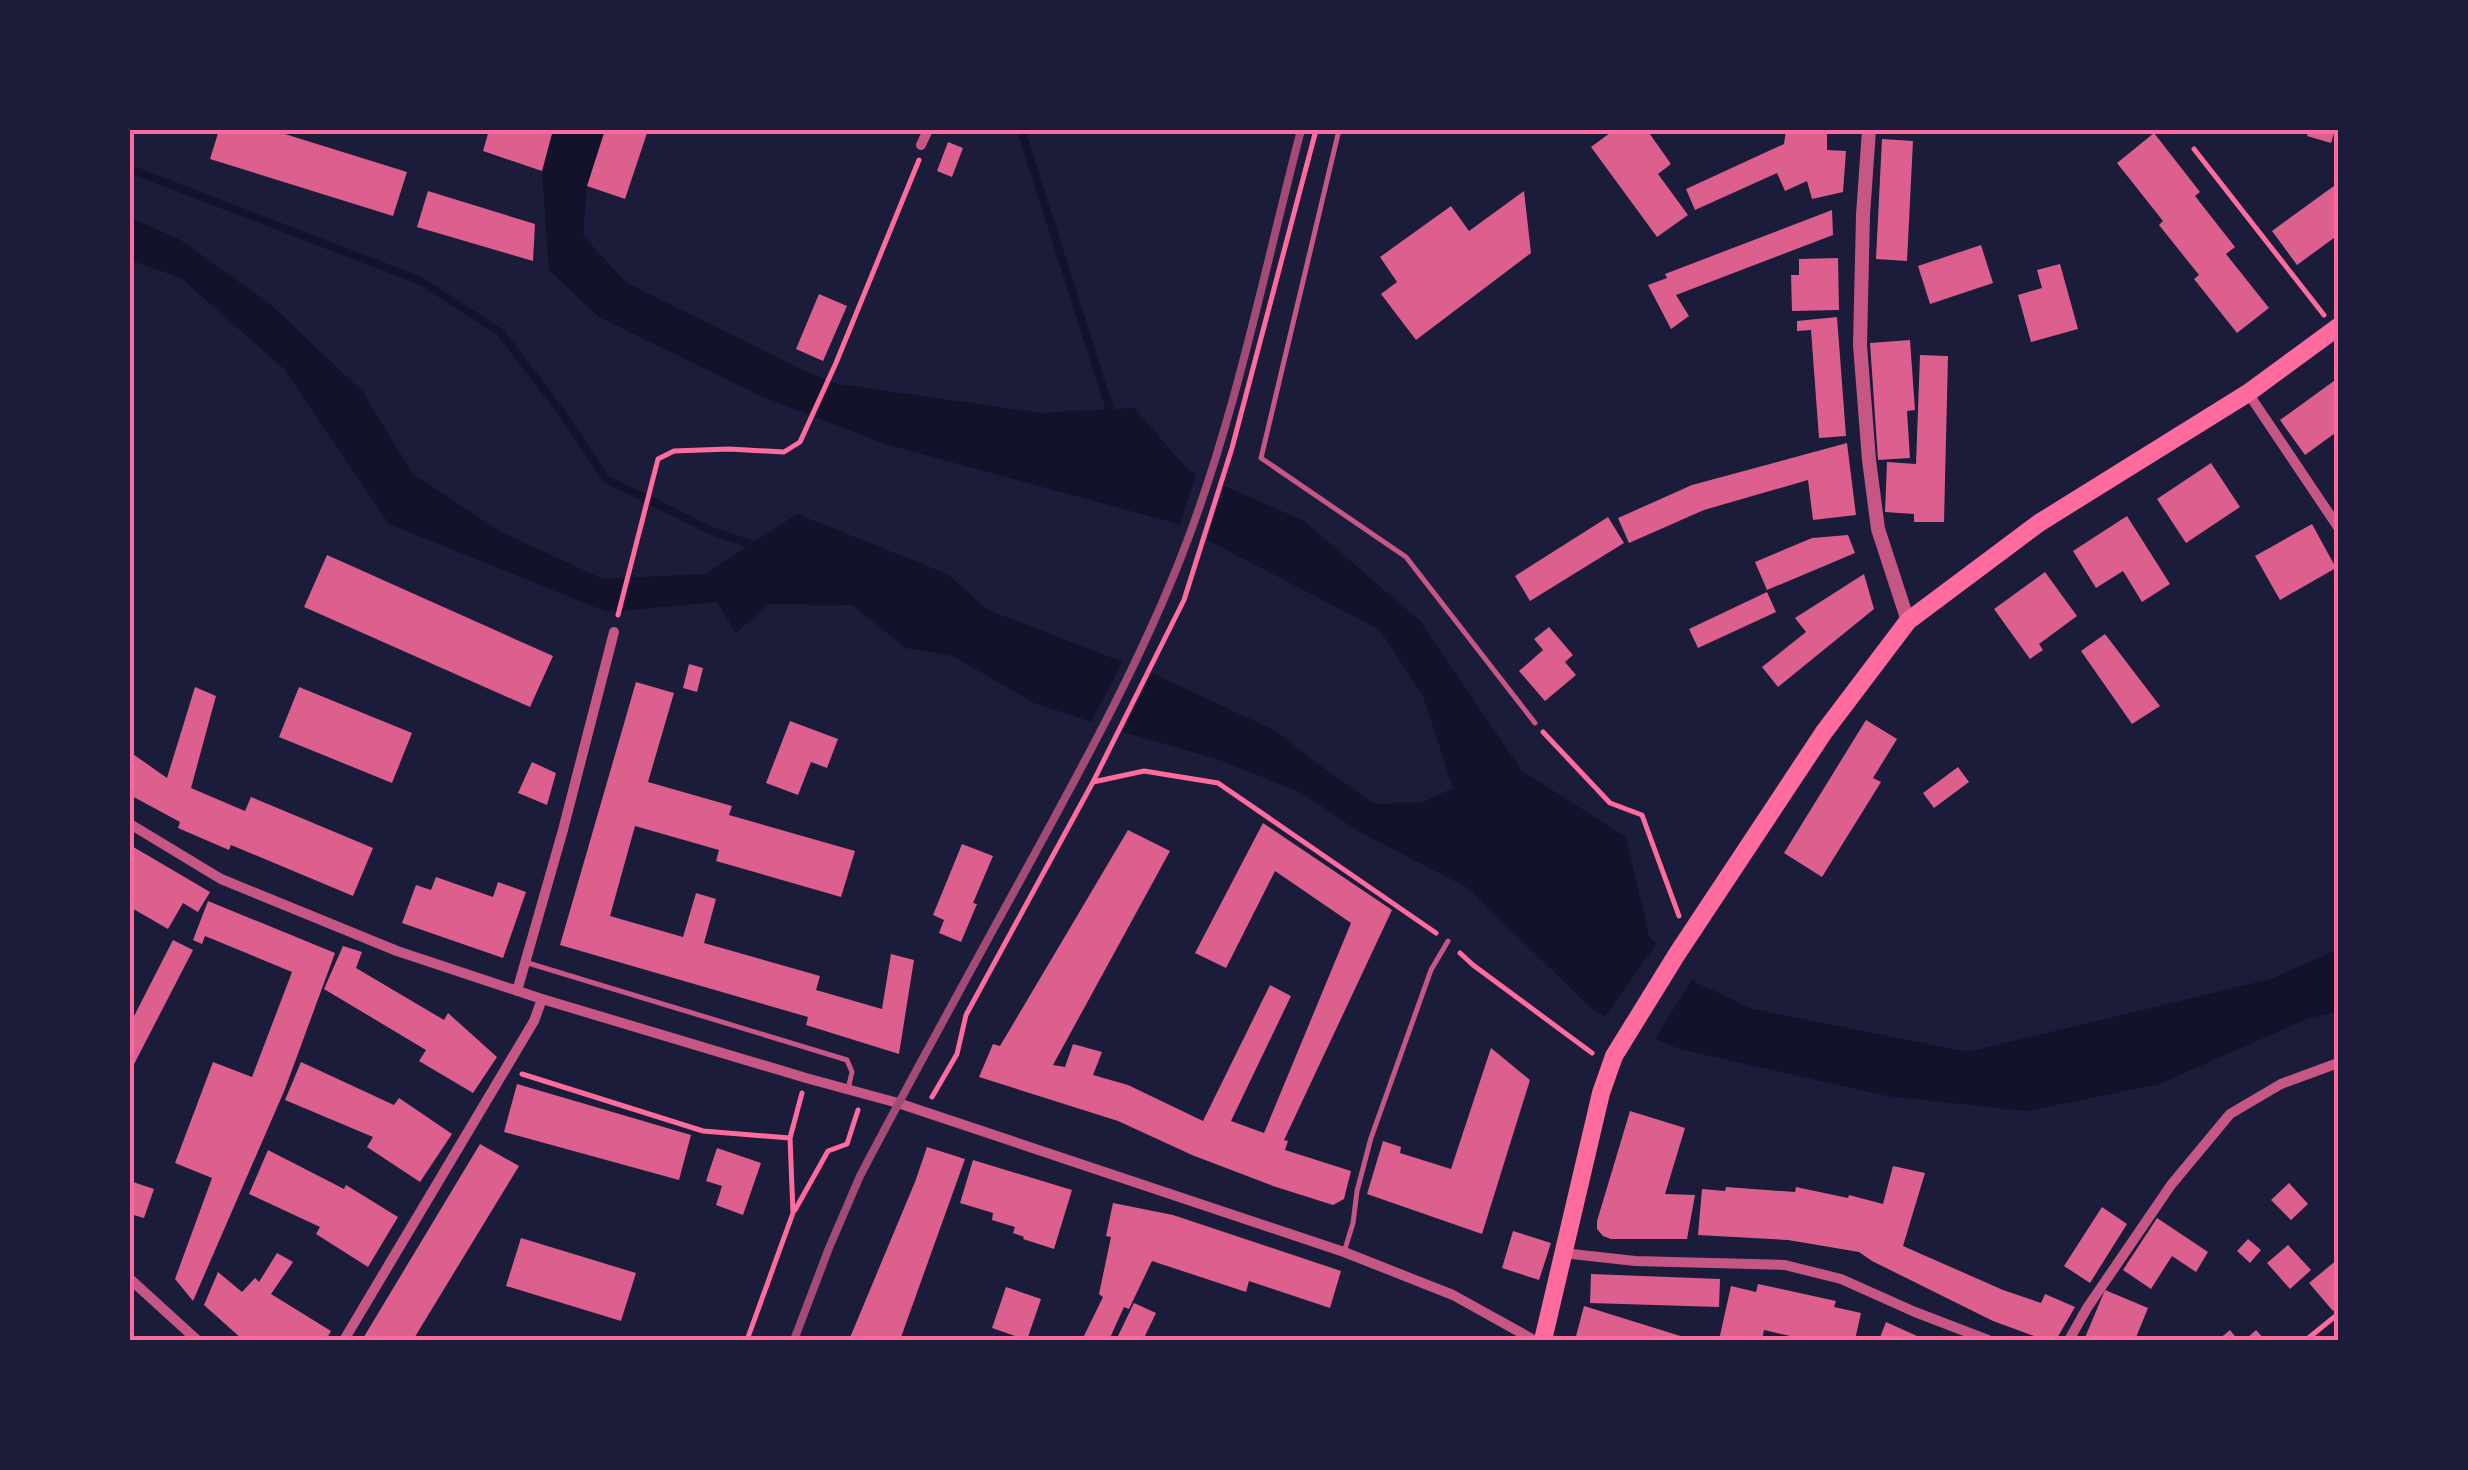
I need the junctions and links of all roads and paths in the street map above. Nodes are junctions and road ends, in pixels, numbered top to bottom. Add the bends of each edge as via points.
1 (928, 130) edge
2 (1316, 130) edge
3 (1339, 130) edge
4 (1870, 130) edge
5 (922, 146) joint
6 (2194, 149) dead end
7 (2336, 328) edge
8 (2248, 392) junction
9 (2338, 527) edge
10 (1908, 621) junction
11 (614, 632) joint
12 (1534, 722) joint
13 (1093, 782) junction
14 (130, 824) edge
15 (1448, 941) junction
16 (1682, 946) junction
17 (525, 962) junction
18 (516, 991) junction
19 (542, 999) junction
20 (1592, 1053) dead end
21 (2338, 1063) edge
22 (508, 1064) junction
23 (806, 1078) junction
24 (847, 1089) junction
25 (863, 1094) junction
26 (924, 1112) junction
27 (790, 1138) junction
28 (793, 1213) junction
29 (1344, 1252) junction
30 (1563, 1253) junction
31 (130, 1279) edge
32 (2338, 1314) edge
33 (197, 1340) edge
34 (344, 1340) edge
35 (747, 1340) edge
36 (1534, 1340) edge
37 (1543, 1340) edge
38 (1988, 1340) edge
39 (2069, 1340) edge
40 (2306, 1340) edge

1 - 5 street
2 - 13 path via 1236,449 1184,600
3 - 12 lane via 1261,458 1406,557
4 - 10 street via 1860,345 1878,529
5 - 11 path via 800,442 784,452 729,449 658,458
6 - 7 path
7 - 8 main road
8 - 9 street
8 - 10 main road via 2039,523
10 - 16 main road via 1824,732
11 - 17 street
12 - 16 path via 1610,803 1642,815
13 - 15 path via 1144,771 1218,783
13 - 26 path via 966,1015 956,1054
14 - 18 street via 222,878 397,951
15 - 20 path
15 - 29 lane via 1431,970 1371,1138
16 - 30 main road via 1614,1056
17 - 18 street
17 - 24 lane via 847,1060
18 - 19 street
19 - 22 street
19 - 23 street
21 - 39 street via 2281,1084 2230,1114 2171,1185
22 - 27 path via 703,1131
22 - 34 street
23 - 24 street
23 - 27 path
24 - 25 street
25 - 26 street
25 - 28 path via 847,1144 828,1151
26 - 29 street
27 - 28 path
28 - 35 path
29 - 36 street via 1453,1295
30 - 37 main road
30 - 38 street via 1786,1265 1841,1279
31 - 33 street
32 - 40 path

